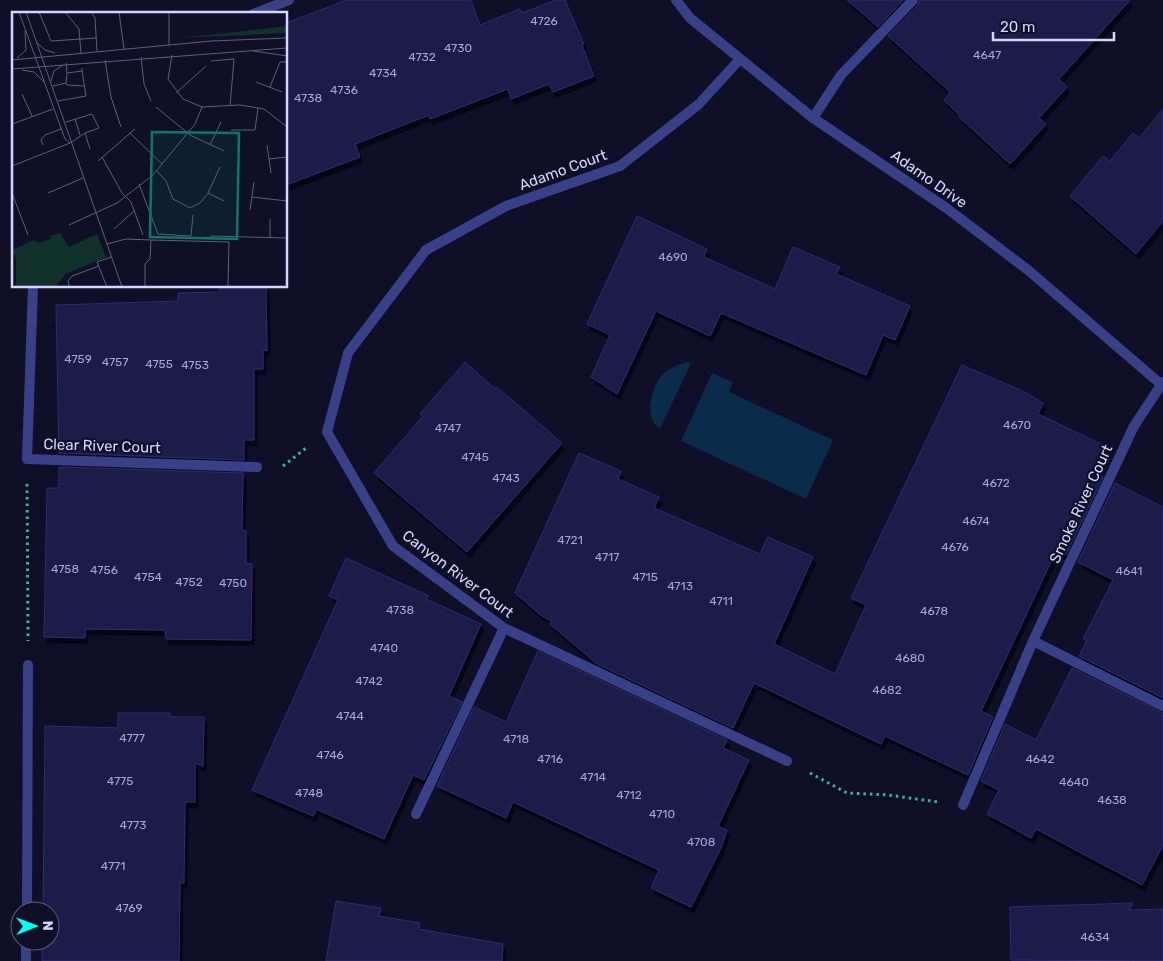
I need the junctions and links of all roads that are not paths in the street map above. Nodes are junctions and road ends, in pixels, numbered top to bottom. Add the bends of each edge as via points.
1 (289, 0) edge
2 (676, 0) edge
3 (913, 0) edge
4 (258, 12) edge
5 (740, 59) junction
6 (813, 118) junction
7 (33, 288) edge
8 (1163, 384) edge
9 (327, 432) joint
10 (257, 466) road end
11 (504, 628) junction
12 (1033, 640) junction
13 (28, 665) road end
14 (1163, 706) edge
15 (787, 761) road end
16 (963, 805) road end
17 (416, 814) dead end
18 (27, 901) edge

1 - 4 street
2 - 5 street, Adamo Drive via 690,18
3 - 6 street via 841,75
5 - 6 street, Adamo Drive
5 - 9 street, Adamo Court via 699,104 620,166 506,206 426,250 348,353
6 - 8 street, Adamo Drive via 960,218 1028,270
7 - 10 street, Clear River Court via 27,459
8 - 12 street, Smoke River Court via 1134,426
9 - 11 street, Canyon River Court via 392,546
11 - 15 street, Canyon River Court
11 - 17 street
12 - 14 street
12 - 16 street, Smoke River Court
13 - 18 street

